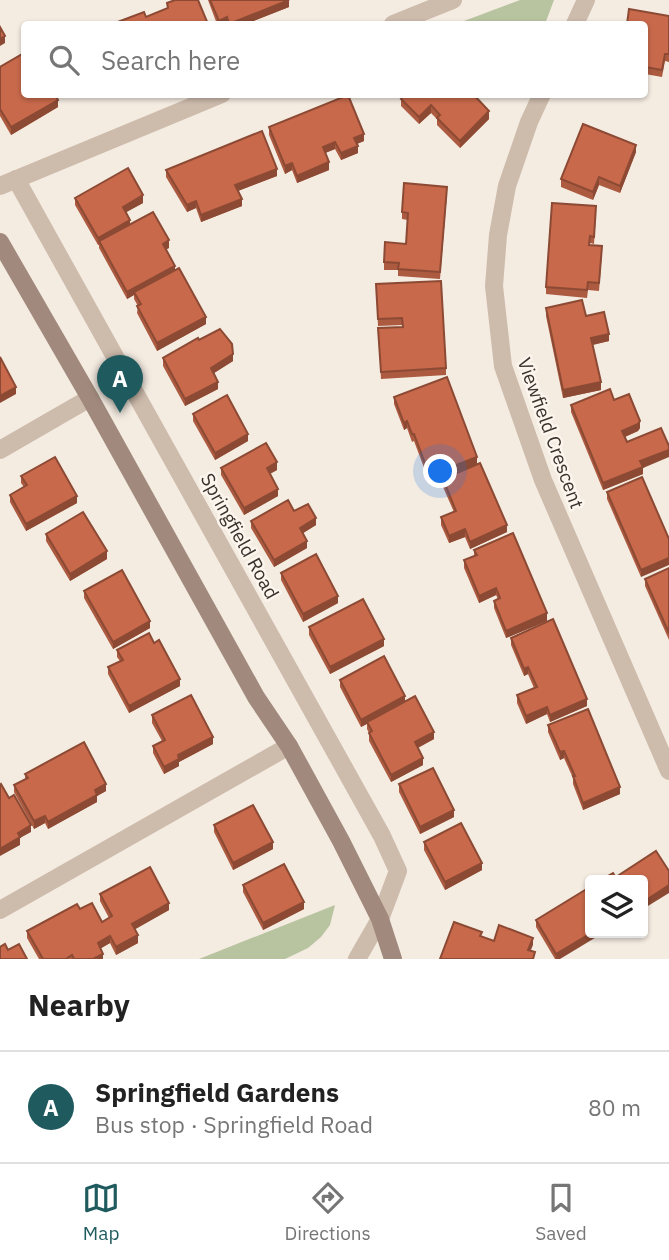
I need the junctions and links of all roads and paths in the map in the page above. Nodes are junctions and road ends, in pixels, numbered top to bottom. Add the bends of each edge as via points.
1 (453, 0) edge
2 (586, 0) edge
3 (400, 21) edge
4 (576, 21) edge
5 (212, 98) edge
6 (540, 98) edge
7 (8, 182) edge
8 (0, 242) edge
9 (90, 398) junction
10 (0, 450) edge
11 (289, 746) junction
12 (669, 771) edge
13 (0, 910) edge
14 (380, 919) junction
15 (357, 959) edge
16 (393, 959) edge

1 - 3 street
2 - 4 street
5 - 7 street
6 - 12 street, Viewfield Crescent via 507,186 498,235 494,286 503,366 543,480
7 - 14 street, Springfield Road via 382,836 398,871
8 - 9 street
9 - 10 street
9 - 11 street via 256,697
11 - 13 street
11 - 14 street
14 - 15 street, Springfield Road
14 - 16 street

